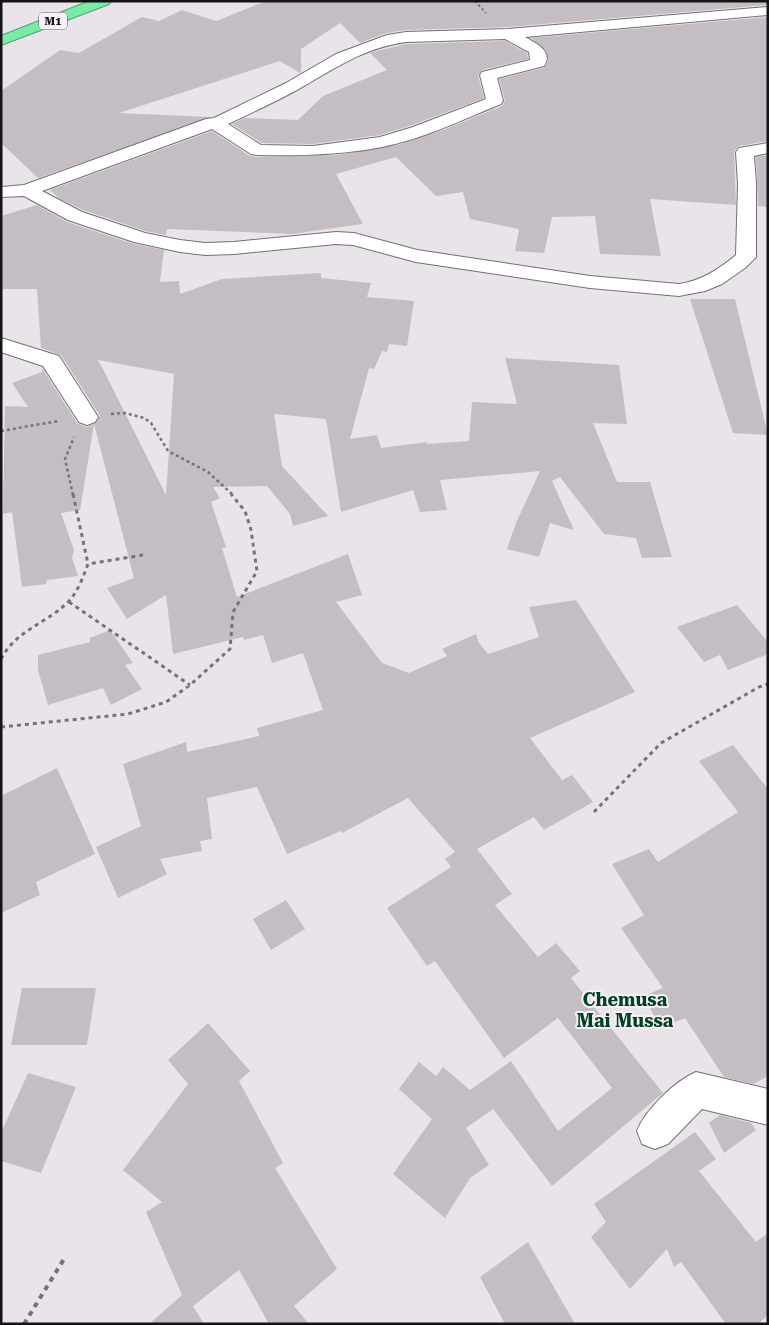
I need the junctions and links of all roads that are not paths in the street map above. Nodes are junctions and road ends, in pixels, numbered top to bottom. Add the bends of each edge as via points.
1 (104, 1) edge
2 (729, 8) edge
3 (768, 11) edge
4 (508, 34) junction
5 (1, 41) edge
6 (216, 124) junction
7 (768, 148) edge
8 (26, 190) junction
9 (1, 192) edge
10 (1, 345) edge
11 (87, 417) road end
12 (768, 1107) edge
13 (655, 1131) dead end

1 - 5 highway, M1
2 - 3 street
2 - 4 street
4 - 6 street via 406,37 380,42 341,57
4 - 6 street via 537,50 538,63 488,75 495,101 419,131 382,142 313,151 257,150
6 - 8 street
7 - 8 street via 745,152 748,184 746,257 705,286 679,290 590,282 424,258 354,239 234,248 180,246 141,238 75,216
8 - 9 street
10 - 11 street via 51,361
12 - 13 street via 696,1090

